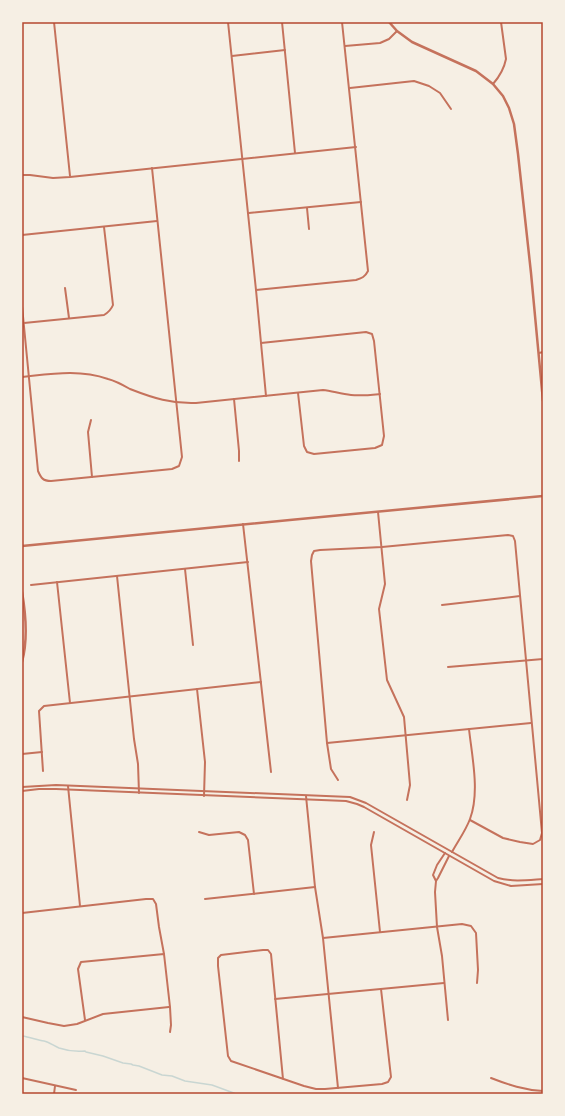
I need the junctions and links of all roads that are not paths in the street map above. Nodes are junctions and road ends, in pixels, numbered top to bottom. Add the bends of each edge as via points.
1 (54, 22) edge
2 (228, 22) edge
3 (282, 22) edge
4 (342, 22) edge
5 (390, 22) edge
6 (501, 22) edge
7 (397, 31) junction
8 (345, 46) junction
9 (285, 50) junction
10 (232, 56) junction
11 (493, 84) junction
12 (350, 88) junction
13 (451, 109) dead end
14 (356, 147) junction
15 (295, 153) junction
16 (242, 159) junction
17 (152, 168) junction
18 (22, 175) edge
19 (70, 176) junction
20 (361, 202) junction
21 (307, 207) junction
22 (248, 213) junction
23 (157, 221) junction
24 (104, 226) junction
25 (309, 229) dead end
26 (22, 235) edge
27 (65, 288) dead end
28 (256, 290) junction
29 (22, 306) edge
30 (69, 318) junction
31 (24, 323) junction
32 (261, 343) junction
33 (543, 345) edge
34 (538, 346) junction
35 (543, 352) edge
36 (538, 353) junction
37 (29, 376) junction
38 (22, 377) edge
39 (298, 392) junction
40 (380, 394) junction
41 (266, 396) junction
42 (234, 399) junction
43 (543, 401) edge
44 (176, 403) junction
45 (91, 420) dead end
46 (239, 461) dead end
47 (92, 477) junction
48 (543, 496) edge
49 (378, 512) junction
50 (243, 524) junction
51 (22, 546) edge
52 (382, 547) junction
53 (248, 562) junction
54 (185, 569) junction
55 (117, 576) junction
56 (57, 582) junction
57 (31, 585) dead end
58 (22, 592) edge
59 (520, 596) junction
60 (442, 605) dead end
61 (193, 645) dead end
62 (543, 659) edge
63 (526, 661) junction
64 (22, 662) edge
65 (448, 667) dead end
66 (261, 682) junction
67 (197, 689) junction
68 (129, 697) junction
69 (70, 703) junction
70 (532, 723) junction
71 (469, 729) junction
72 (406, 735) junction
73 (327, 743) junction
74 (42, 752) junction
75 (22, 754) edge
76 (43, 771) dead end
77 (271, 772) dead end
78 (338, 780) dead end
79 (68, 786) junction
80 (22, 787) edge
81 (139, 788) junction
82 (68, 790) junction
83 (22, 791) edge
84 (204, 791) junction
85 (139, 793) junction
86 (204, 796) junction
87 (306, 796) junction
88 (306, 800) junction
89 (407, 800) dead end
90 (470, 820) junction
91 (199, 832) dead end
92 (374, 832) dead end
93 (452, 852) junction
94 (445, 853) junction
95 (449, 856) junction
96 (543, 879) edge
97 (436, 881) junction
98 (543, 884) edge
99 (315, 888) junction
100 (254, 894) junction
101 (205, 899) dead end
102 (80, 906) junction
103 (22, 913) edge
104 (437, 927) junction
105 (380, 932) junction
106 (323, 938) junction
107 (164, 954) junction
108 (444, 983) junction
109 (477, 983) dead end
110 (381, 989) junction
111 (328, 994) junction
112 (22, 997) edge
113 (275, 999) junction
114 (22, 1005) edge
115 (170, 1006) junction
116 (22, 1016) edge
117 (85, 1020) junction
118 (448, 1020) dead end
119 (170, 1032) dead end
120 (22, 1078) edge
121 (492, 1078) dead end
122 (283, 1079) junction
123 (55, 1086) junction
124 (338, 1088) junction
125 (76, 1090) dead end
126 (543, 1091) edge
127 (54, 1094) edge

1 - 19 street
2 - 10 street
3 - 9 street
4 - 8 street
5 - 7 street
6 - 11 street via 506,59 500,76
7 - 8 street via 380,43
7 - 11 street via 412,42 476,71
8 - 12 street
9 - 10 street
9 - 15 street
10 - 16 street
11 - 34 street via 503,96 514,124
12 - 13 street via 414,81 440,93
12 - 14 street
14 - 15 street
14 - 20 street
15 - 16 street
16 - 17 street
16 - 22 street
17 - 19 street
17 - 23 street
18 - 19 street via 53,178
20 - 21 street
20 - 28 street via 368,271 366,275 356,280
21 - 22 street
21 - 25 street
22 - 28 street
23 - 24 street
23 - 44 street
24 - 26 street
24 - 30 street via 112,309 104,315
27 - 30 street
28 - 32 street
29 - 31 street
30 - 31 street
31 - 37 street
32 - 40 street via 366,332 372,334
32 - 41 street
33 - 34 street
34 - 36 street
35 - 36 street
36 - 43 street
37 - 38 street
37 - 44 street via 86,374 108,379 156,399
37 - 47 street via 40,476 46,481
39 - 40 street via 322,390 355,395
39 - 40 street via 304,446 307,452 314,454 375,448 382,445 384,436
39 - 41 street
41 - 42 street
42 - 44 street
42 - 46 street
44 - 47 street via 182,457 179,466 172,469
45 - 47 street via 88,432
48 - 49 street
49 - 50 street
49 - 52 street
50 - 51 street
50 - 53 street
52 - 59 street via 513,536
52 - 72 street via 385,584 380,608 387,680 404,717
52 - 73 street via 320,550 314,551 312,555
53 - 54 street
53 - 66 street
54 - 55 street
54 - 61 street
55 - 56 street
55 - 68 street
56 - 57 street
56 - 69 street
58 - 64 street via 25,638
59 - 60 street
59 - 63 street
62 - 63 street
63 - 65 street
63 - 70 street
66 - 67 street
66 - 77 street
67 - 68 street
67 - 84 street via 205,762
68 - 69 street
68 - 81 street
69 - 74 street via 44,706 39,712
70 - 71 street
70 - 90 street via 542,833 540,840 533,844 503,838
71 - 72 street
71 - 90 street via 474,783 474,803
72 - 73 street
72 - 89 street via 410,785
73 - 78 street via 332,769
74 - 75 street
74 - 76 street
79 - 80 street
79 - 81 street
79 - 82 street
81 - 84 street
81 - 85 street
82 - 83 street
82 - 85 street
82 - 102 street
84 - 86 street
84 - 87 street
85 - 86 street
86 - 88 street
87 - 88 street
87 - 93 street via 343,796 358,799
88 - 94 street via 346,801 357,804
88 - 99 street
90 - 93 street
91 - 100 street via 209,835 239,832 245,835 248,840
92 - 105 street via 371,845
93 - 95 street
93 - 96 street via 498,878 521,881
94 - 95 street
94 - 97 street via 433,874
95 - 97 street
95 - 98 street via 502,884
97 - 104 street
99 - 100 street
99 - 106 street
100 - 101 street
102 - 103 street
102 - 107 street via 153,899
104 - 105 street
104 - 108 street
104 - 109 street via 462,924 471,926 476,932
105 - 106 street
106 - 111 street
107 - 115 street
107 - 117 street via 81,962 78,969
108 - 110 street
108 - 118 street
110 - 111 street
110 - 124 street via 391,1076 388,1082 382,1084
111 - 113 street
111 - 124 street
112 - 114 street
113 - 122 street
113 - 122 street via 271,954 268,950 221,955 218,958 228,1056 231,1061
115 - 117 street via 104,1014
115 - 119 street
116 - 117 street via 64,1026
120 - 123 street
121 - 126 street via 518,1088
122 - 124 street via 316,1089
123 - 125 street
123 - 127 street

